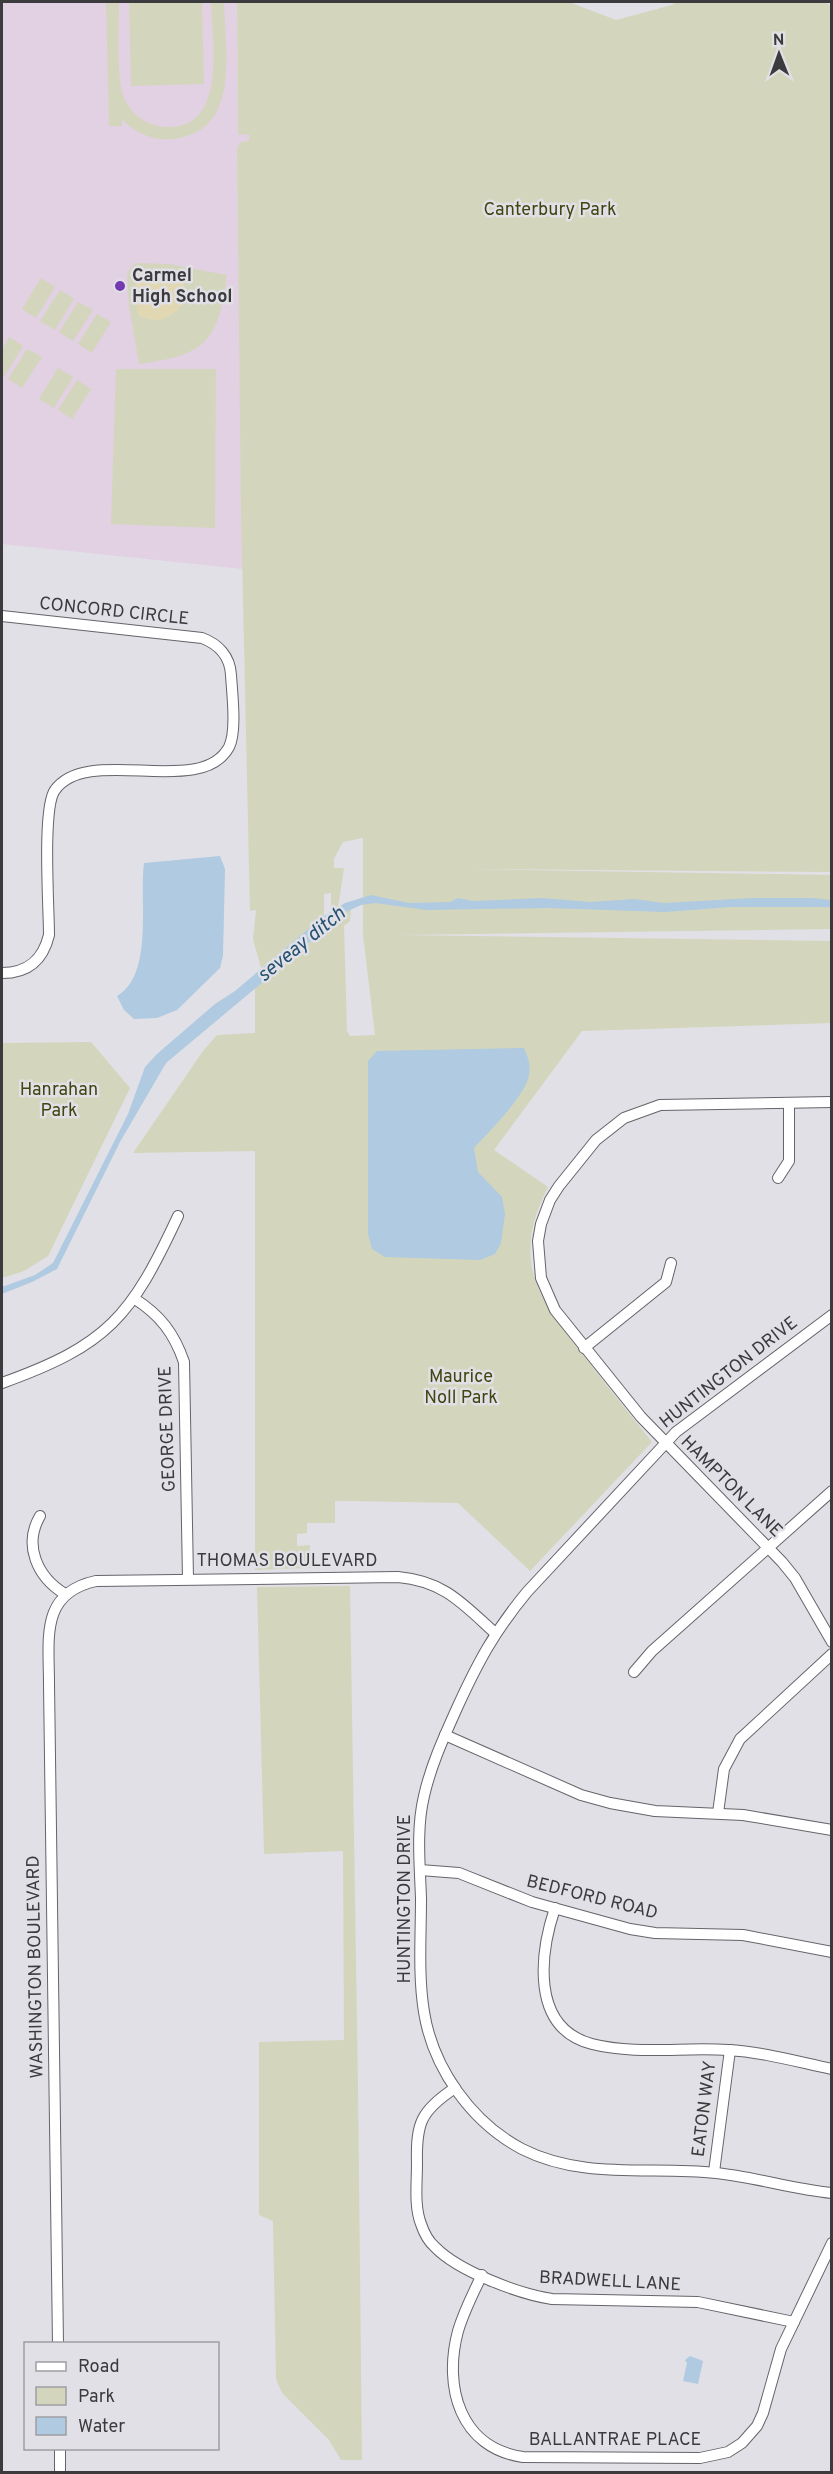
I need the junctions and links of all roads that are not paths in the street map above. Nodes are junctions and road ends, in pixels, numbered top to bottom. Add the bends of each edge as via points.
1 (2, 616) edge
2 (2, 973) edge
3 (831, 1102) edge
4 (789, 1103) junction
5 (778, 1178) dead end
6 (178, 1216) dead end
7 (671, 1263) dead end
8 (135, 1299) junction
9 (831, 1315) edge
10 (584, 1348) junction
11 (2, 1383) edge
12 (665, 1443) junction
13 (831, 1491) edge
14 (40, 1516) dead end
15 (768, 1546) junction
16 (188, 1578) junction
17 (65, 1594) junction
18 (495, 1633) junction
19 (831, 1642) edge
20 (831, 1654) edge
21 (634, 1672) dead end
22 (445, 1735) junction
23 (718, 1813) junction
24 (831, 1830) edge
25 (420, 1870) junction
26 (555, 1908) junction
27 (831, 1952) edge
28 (729, 2050) junction
29 (831, 2069) edge
30 (455, 2088) junction
31 (714, 2172) junction
32 (831, 2193) edge
33 (831, 2243) edge
34 (482, 2275) junction
35 (794, 2322) junction
36 (58, 2342) edge
37 (60, 2450) edge
38 (60, 2472) edge

1 - 2 street, CONCORD CIRCLE via 210,641 223,652 231,670 232,731 229,747 207,766 88,772 70,776 57,787 49,808 50,935 32,965
3 - 4 street, HAMPTON LANE
4 - 5 street via 790,1156
4 - 10 street, HAMPTON LANE via 660,1106 624,1118 596,1140 550,1200 538,1241 538,1268 550,1301
6 - 8 street
7 - 10 street via 666,1282
8 - 11 street via 88,1345 43,1369
8 - 16 street, GEORGE DRIVE via 163,1320 184,1362
9 - 12 street, HUNTINGTON DRIVE
10 - 12 street, HAMPTON LANE
12 - 15 street, HAMPTON LANE
12 - 18 street, HUNTINGTON DRIVE via 526,1592
13 - 15 street
14 - 17 street via 33,1533 36,1563 44,1576
15 - 19 street, HAMPTON LANE via 795,1578
15 - 21 street
16 - 17 street, THOMAS BOULEVARD via 96,1581 81,1584
16 - 18 street, THOMAS BOULEVARD via 412,1578 450,1593
17 - 36 street, WASHINGTON BOULEVARD via 57,1604 49,1630
18 - 22 street, HUNTINGTON DRIVE
20 - 23 street via 740,1739 724,1769
22 - 23 street via 581,1795 655,1811
22 - 25 street, HUNTINGTON DRIVE via 423,1798
23 - 24 street
25 - 26 street, BEDFORD ROAD via 459,1873
25 - 30 street, HUNTINGTON DRIVE via 424,2012 437,2056
26 - 27 street, BEDFORD ROAD via 655,1933 743,1935
26 - 28 street via 544,1949 543,1979 551,2010 569,2033 590,2044 613,2048
28 - 29 street
28 - 31 street, EATON WAY
30 - 31 street, HUNTINGTON DRIVE via 478,2117 502,2137 521,2149 565,2165 606,2170
30 - 34 street, BRADWELL LANE via 431,2106 419,2125 418,2212 433,2246
31 - 32 street, HUNTINGTON DRIVE
33 - 35 street, BALLANTRAE PLACE
34 - 35 street, BRADWELL LANE via 518,2291 552,2299 709,2304
34 - 35 street, BALLANTRAE PLACE via 458,2333 454,2359 456,2395 473,2433 509,2455 700,2458 728,2452 757,2426 781,2349
37 - 38 street

